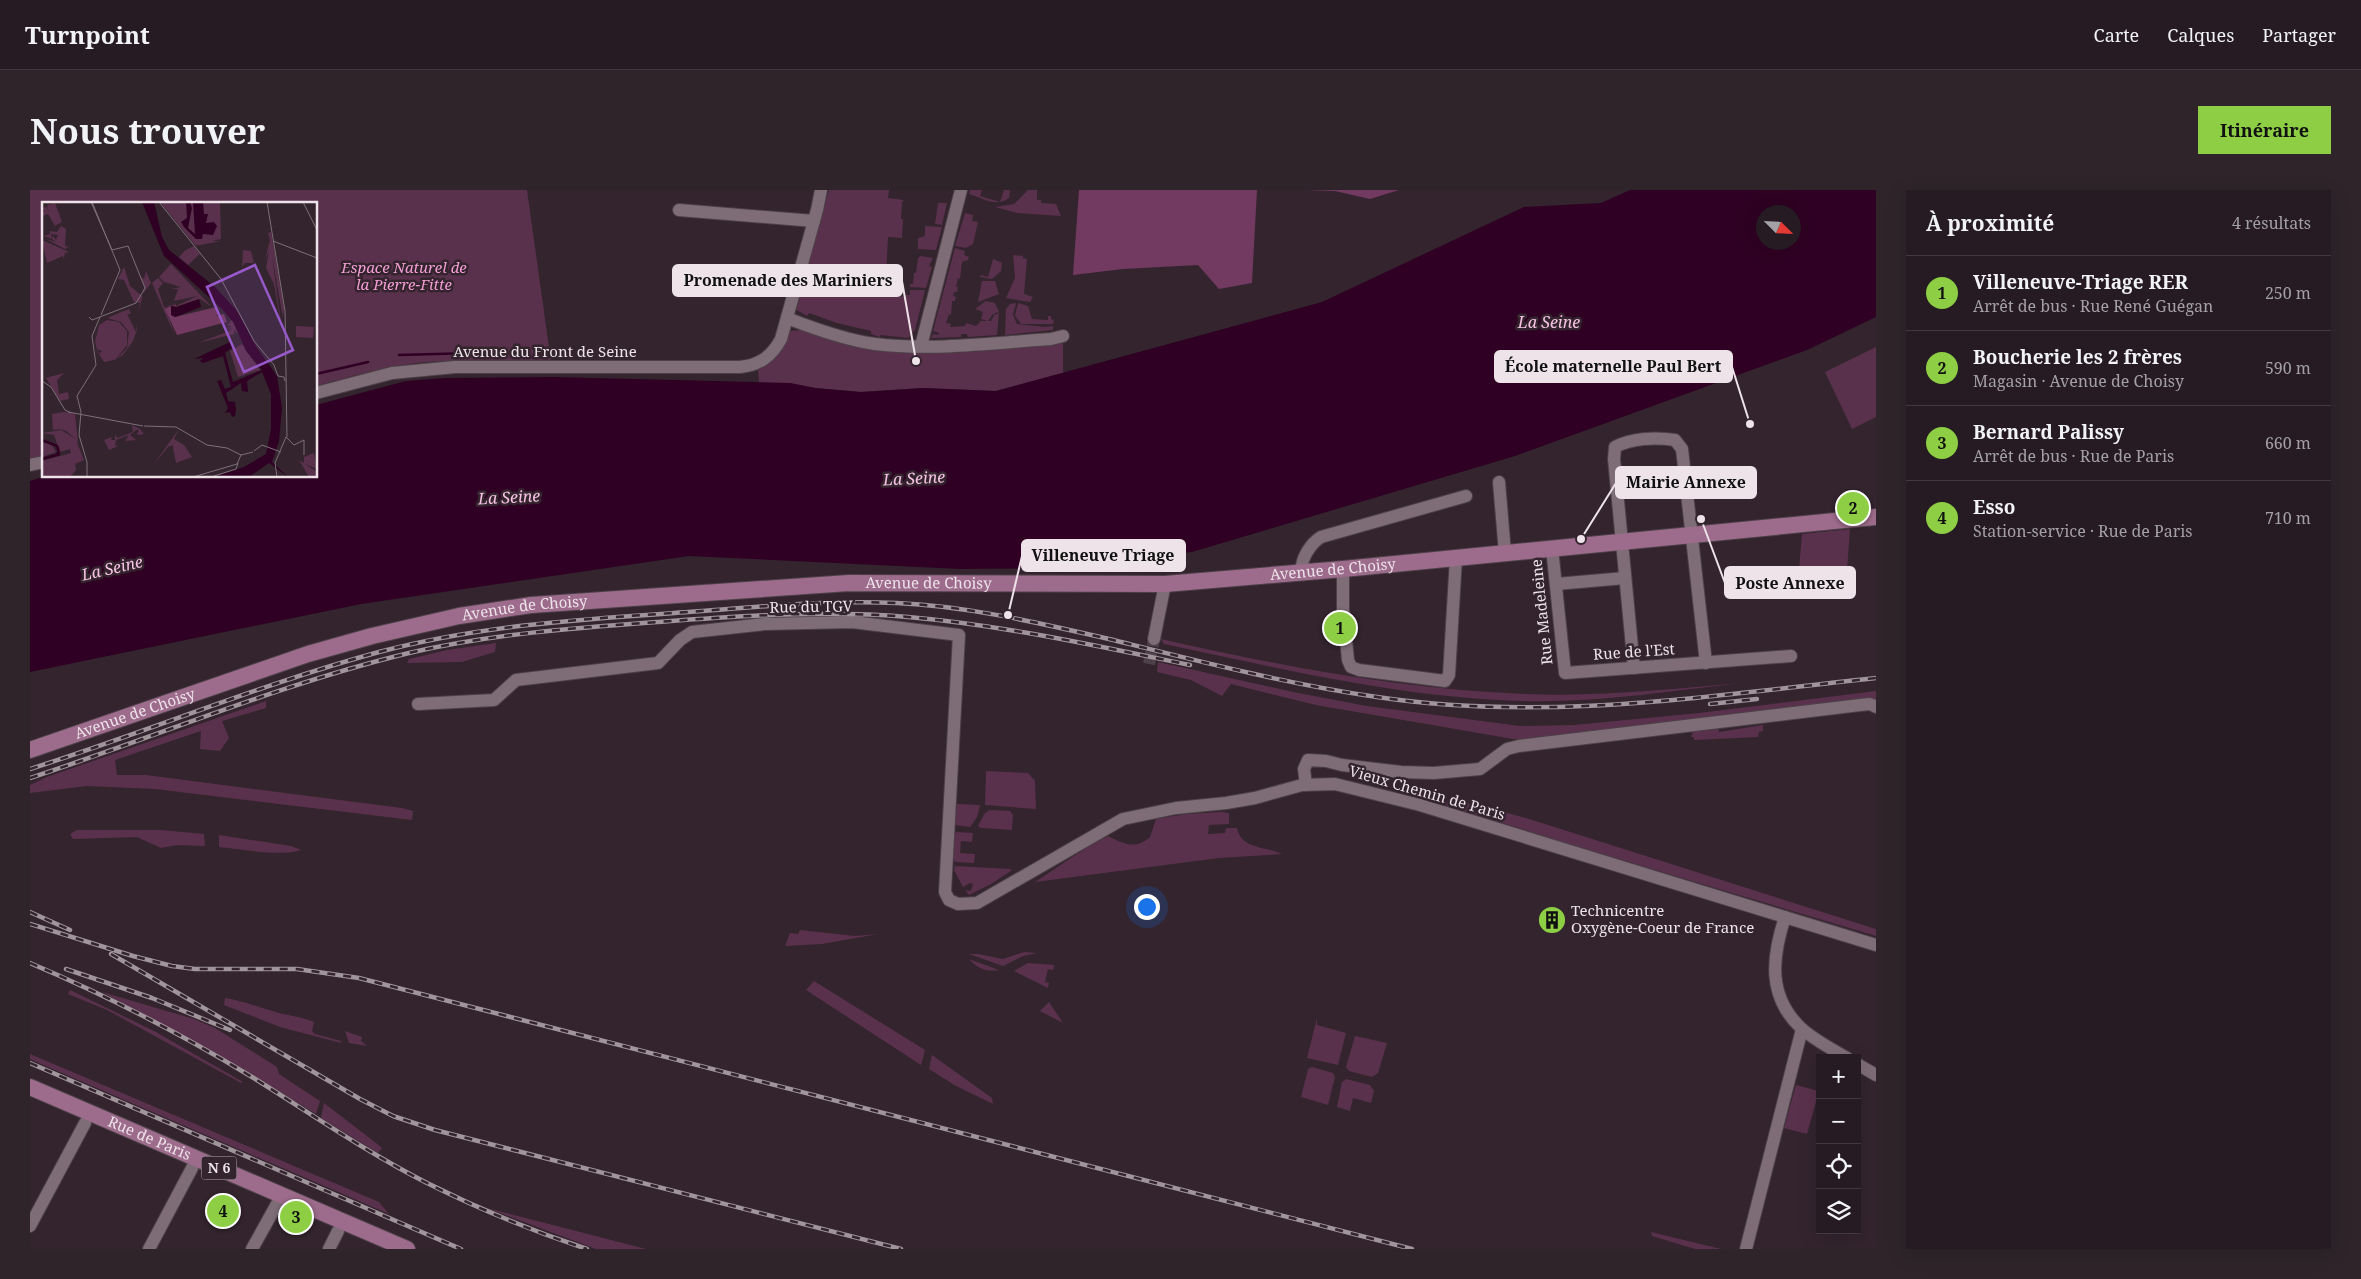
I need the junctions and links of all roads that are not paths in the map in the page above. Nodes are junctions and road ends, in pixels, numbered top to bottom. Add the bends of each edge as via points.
1 (821, 190) edge
2 (827, 190) edge
3 (961, 190) edge
4 (679, 210) dead end
5 (816, 216) junction
6 (787, 318) junction
7 (1063, 336) dead end
8 (921, 346) junction
9 (318, 392) edge
10 (1499, 482) dead end
11 (1466, 496) dead end
12 (1876, 517) edge
13 (1692, 534) junction
14 (1622, 541) junction
15 (1552, 548) junction
16 (1505, 553) junction
17 (1456, 558) junction
18 (1343, 569) junction
19 (1302, 572) junction
20 (1625, 578) junction
21 (1165, 584) junction
22 (1556, 584) junction
23 (1154, 638) tunnel mouth
24 (1791, 656) dead end
25 (1706, 663) junction
26 (1634, 668) junction
27 (1565, 674) joint
28 (418, 704) dead end
29 (1876, 707) edge
30 (30, 750) edge
31 (1306, 785) junction
32 (949, 900) joint
33 (1786, 916) junction
34 (1876, 945) edge
35 (1802, 1029) junction
36 (1841, 1054) edge
37 (1861, 1066) edge
38 (1876, 1075) edge
39 (30, 1087) edge
40 (30, 1099) edge
41 (85, 1123) junction
42 (192, 1168) junction
43 (276, 1204) junction
44 (30, 1226) edge
45 (338, 1231) junction
46 (150, 1249) edge
47 (252, 1249) edge
48 (329, 1249) edge
49 (380, 1249) edge
50 (407, 1249) edge
51 (1746, 1249) edge

1 - 5 street
2 - 5 street
3 - 8 street
4 - 5 street
5 - 6 street
6 - 8 street via 835,335 874,344
6 - 9 street, Avenue du Front de Seine via 781,339 772,353 760,362 740,367 446,368 392,373
7 - 8 street
10 - 16 street
11 - 19 street via 1321,537 1311,546 1301,564
12 - 13 main road, Avenue de Choisy
13 - 14 main road, Avenue de Choisy
13 - 14 street via 1682,449 1675,440 1664,438 1627,441 1615,447
13 - 25 street
14 - 15 main road, Avenue de Choisy
14 - 20 street
15 - 16 main road, Avenue de Choisy
15 - 22 street, Rue Madeleine
16 - 17 main road, Avenue de Choisy
17 - 18 main road, Avenue de Choisy
17 - 18 street via 1445,681 1351,667 1343,610
18 - 19 main road, Avenue de Choisy
19 - 21 main road, Avenue de Choisy
20 - 22 street
20 - 26 street
21 - 23 street
21 - 30 main road, Avenue de Choisy via 820,584 496,610 372,636 308,654
22 - 27 street, Rue Madeleine
24 - 25 street, Rue de l'Est
25 - 26 street, Rue de l'Est
26 - 27 street, Rue de l'Est
28 - 32 street, Rue du TGV via 494,700 516,680 658,663 692,632 766,624 852,622 959,635 945,892
29 - 31 street via 1870,704 1832,708 1519,746 1508,749 1480,769 1401,772 1308,760 1304,769
31 - 32 street, Vieux Chemin de Paris via 1246,800 1176,808 1123,819 977,903 970,905
31 - 33 street, Vieux Chemin de Paris via 1335,784 1384,796
33 - 34 street, Vieux Chemin de Paris
33 - 35 street via 1777,946 1774,978 1784,1005
35 - 36 street
35 - 51 street
37 - 38 street
39 - 50 main road, Rue de Paris / N 6
40 - 41 main road, Rue de Paris / N 6
41 - 42 main road, Rue de Paris / N 6
41 - 44 street
42 - 43 main road, Rue de Paris / N 6
42 - 46 street
43 - 45 main road, Rue de Paris / N 6
43 - 47 street
45 - 48 street
45 - 49 main road, Rue de Paris / N 6

